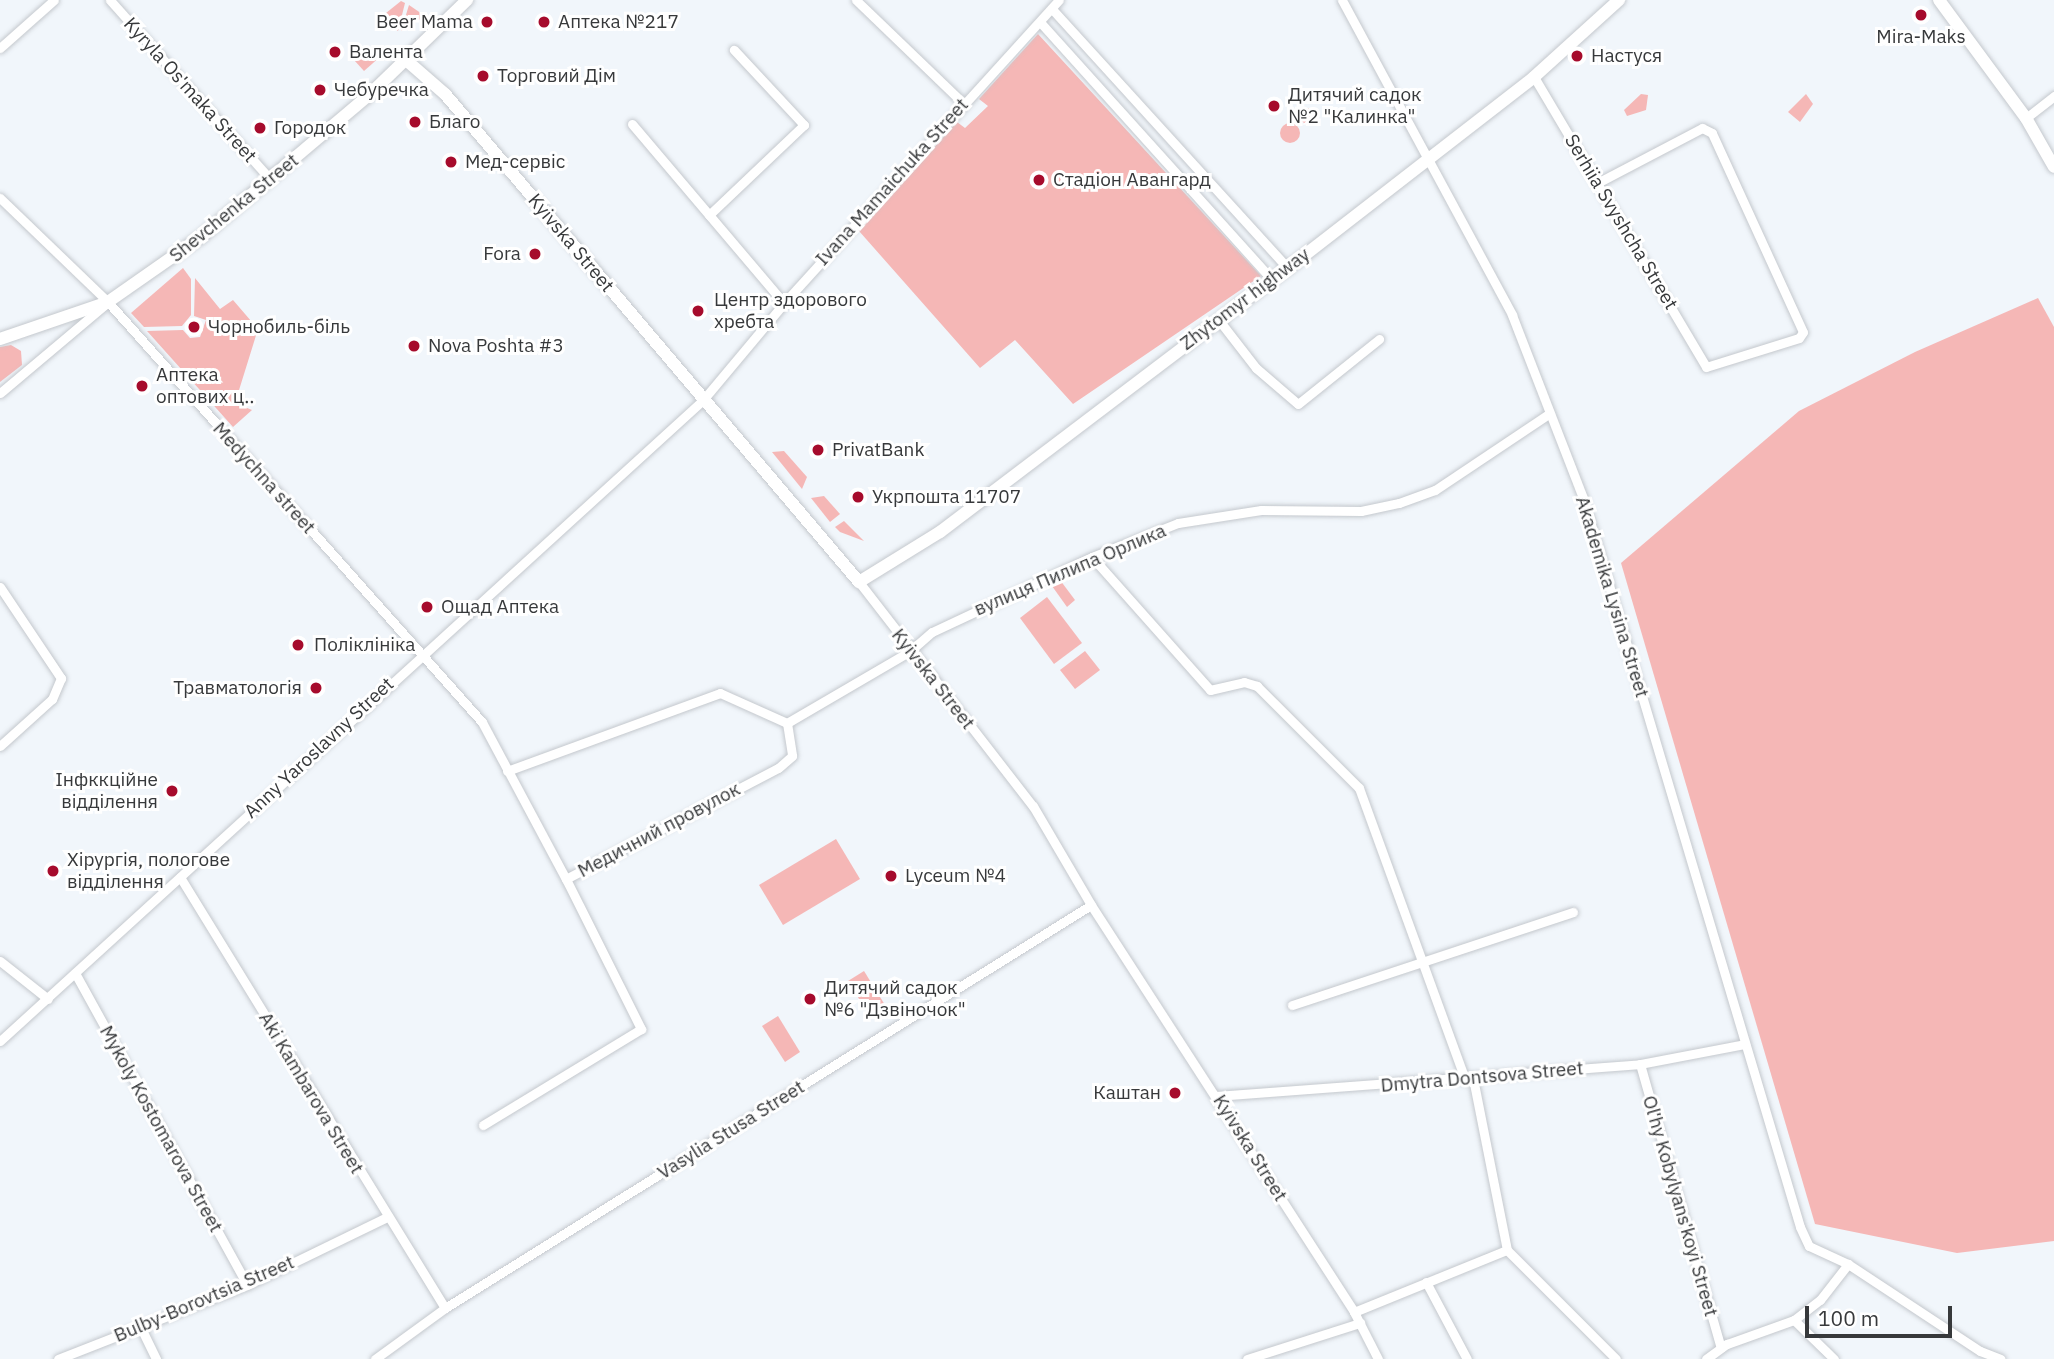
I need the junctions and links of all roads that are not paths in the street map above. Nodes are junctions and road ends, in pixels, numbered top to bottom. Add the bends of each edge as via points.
1 (54, 0) edge
2 (110, 0) edge
3 (467, 0) edge
4 (856, 0) edge
5 (1059, 0) edge
6 (1342, 0) edge
7 (1619, 0) edge
8 (1939, 0) edge
9 (1052, 9) junction
10 (1040, 22) junction
11 (2, 42) edge
12 (734, 50) dead end
13 (406, 60) junction
14 (1534, 77) junction
15 (2054, 96) edge
16 (963, 103) junction
17 (2026, 118) junction
18 (632, 124) dead end
19 (1427, 160) junction
20 (2054, 167) edge
21 (271, 180) junction
22 (1599, 182) junction
23 (0, 198) edge
24 (709, 215) junction
25 (1288, 268) junction
26 (1272, 280) junction
27 (108, 302) junction
28 (784, 303) junction
29 (1218, 318) junction
30 (0, 339) edge
31 (1379, 339) dead end
32 (0, 393) edge
33 (703, 400) junction
34 (1550, 413) junction
35 (1092, 557) junction
36 (859, 582) junction
37 (0, 587) edge
38 (910, 651) junction
39 (421, 654) junction
40 (787, 723) junction
41 (0, 746) edge
42 (507, 771) junction
43 (180, 877) junction
44 (566, 880) junction
45 (1091, 905) junction
46 (1573, 912) dead end
47 (1421, 960) junction
48 (0, 961) edge
49 (75, 973) junction
50 (48, 999) junction
51 (1292, 1005) dead end
52 (0, 1041) edge
53 (1745, 1044) junction
54 (1640, 1064) junction
55 (1469, 1080) junction
56 (1217, 1096) junction
57 (483, 1125) dead end
58 (387, 1217) junction
59 (1507, 1250) junction
60 (1848, 1264) junction
61 (1426, 1282) junction
62 (247, 1285) junction
63 (445, 1308) junction
64 (1354, 1312) junction
65 (1794, 1320) junction
66 (1360, 1323) junction
67 (140, 1326) junction
68 (1721, 1348) junction
69 (58, 1359) edge
70 (156, 1359) edge
71 (374, 1359) edge
72 (1247, 1359) edge
73 (1378, 1359) edge
74 (1467, 1359) edge
75 (1616, 1359) edge
76 (1706, 1359) edge
77 (1834, 1359) edge
78 (2001, 1359) edge

1 - 11 street
2 - 21 street, Kyryla Osʹmaka Street
3 - 13 main road, Shevchenka Street
4 - 16 street
5 - 9 street, Ivana Mamaichuka Street
6 - 19 street, Akademika Lysina Street
7 - 14 main road, Zhytomyr highway
8 - 17 main road
9 - 10 street, Ivana Mamaichuka Street
9 - 25 street
10 - 16 street, Ivana Mamaichuka Street
10 - 26 street
12 - 24 street via 804,125
13 - 21 main road, Shevchenka Street
13 - 33 main road, Kyivska Street via 445,94
14 - 19 main road, Zhytomyr highway
14 - 22 street, Serhiia Svyshcha Street
15 - 17 street
16 - 28 street, Ivana Mamaichuka Street
17 - 20 main road
18 - 24 street
19 - 25 main road, Zhytomyr highway
19 - 34 street, Akademika Lysina Street via 1512,315
21 - 27 main road, Shevchenka Street via 201,237
22 - 22 street, Serhiia Svyshcha Street via 1706,367 1799,338 1803,332 1712,133 1702,128
23 - 27 street, Medychna street
24 - 28 street
25 - 26 main road, Zhytomyr highway
26 - 29 main road, Zhytomyr highway
27 - 30 main road, Shevchenka Street
27 - 32 street
27 - 39 street, Medychna street
28 - 33 street, Ivana Mamaichuka Street
29 - 31 street via 1256,368 1298,404
29 - 36 main road, Zhytomyr highway via 940,532
33 - 36 main road, Kyivska Street
33 - 39 street, Anny Yaroslavny Street
34 - 35 street, вулиця Пилипа Орлика via 1435,491 1399,503 1361,511 1261,510 1178,523
34 - 53 street, Akademika Lysina Street via 1584,501
35 - 38 street, вулиця Пилипа Орлика via 932,632
35 - 47 street via 1210,690 1244,682 1257,686 1359,788
36 - 38 street, Kyivska Street
37 - 41 street via 61,678 52,699
38 - 40 street
38 - 45 street, Kyivska Street via 1033,806
39 - 42 street, Медичний провулок via 482,722
39 - 43 street, Anny Yaroslavny Street
40 - 42 street via 720,693
40 - 44 street, Медичний провулок via 792,756 778,768
42 - 44 street, Медичний провулок
43 - 49 street, Anny Yaroslavny Street
43 - 58 street, Aki Kambarova Street
44 - 57 street via 641,1029
45 - 56 street, Kyivska Street
45 - 63 street, Vasylia Stusa Street
46 - 47 street
47 - 51 street
47 - 55 street
48 - 50 street
49 - 50 street, Anny Yaroslavny Street
49 - 62 street, Mykoly Kostomarova Street
50 - 52 street, Anny Yaroslavny Street
53 - 54 street, Dmytra Dontsova Street
53 - 60 street, Akademika Lysina Street via 1800,1227 1809,1246
54 - 55 street, Dmytra Dontsova Street
54 - 68 street, Olʹhy Kobylyansʹkoyi Street
55 - 56 street, Dmytra Dontsova Street
55 - 59 street
56 - 64 street, Kyivska Street
58 - 62 street, Bulby-Borovtsia Street
58 - 63 street, Aki Kambarova Street
59 - 61 street
59 - 75 street
60 - 65 street via 1820,1300
60 - 78 street via 1980,1351
61 - 64 street
61 - 74 street
62 - 67 street, Bulby-Borovtsia Street
63 - 71 street, Vasylia Stusa Street
64 - 66 street, Kyivska Street
65 - 68 street
65 - 77 street
66 - 72 street
66 - 73 street, Kyivska Street
67 - 69 street, Bulby-Borovtsia Street
67 - 70 street
68 - 76 street

